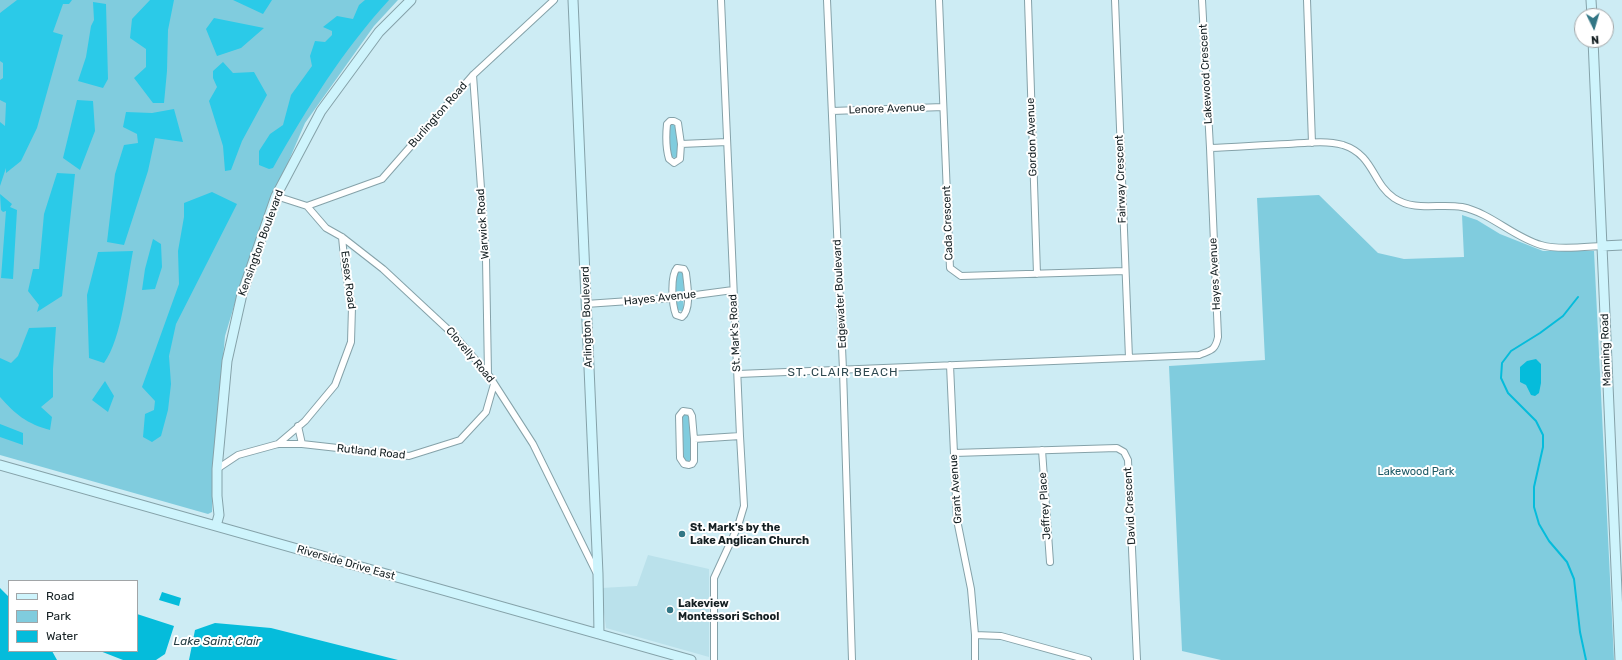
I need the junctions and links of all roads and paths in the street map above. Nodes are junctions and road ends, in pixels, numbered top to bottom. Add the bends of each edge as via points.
1 (411, 0) edge
2 (554, 0) edge
3 (573, 0) edge
4 (721, 0) edge
5 (827, 0) edge
6 (939, 0) edge
7 (1028, 0) edge
8 (1115, 0) edge
9 (1202, 0) edge
10 (1307, 0) edge
11 (1593, 48) edge
12 (473, 75) junction
13 (943, 107) junction
14 (832, 111) junction
15 (726, 142) junction
16 (1312, 143) junction
17 (681, 144) junction
18 (1210, 148) junction
19 (276, 196) junction
20 (307, 206) junction
21 (342, 237) junction
22 (1622, 245) edge
23 (1602, 246) junction
24 (1125, 271) junction
25 (1037, 274) junction
26 (733, 290) junction
27 (687, 295) junction
28 (672, 298) junction
29 (586, 304) junction
30 (1129, 358) junction
31 (950, 365) junction
32 (843, 370) junction
33 (488, 374) junction
34 (738, 374) junction
35 (494, 384) junction
36 (298, 426) junction
37 (740, 436) junction
38 (694, 439) junction
39 (278, 444) junction
40 (302, 444) junction
41 (1042, 450) junction
42 (954, 453) junction
43 (0, 465) edge
44 (217, 468) junction
45 (1622, 500) edge
46 (1612, 501) junction
47 (216, 526) junction
48 (1050, 562) dead end
49 (598, 574) junction
50 (599, 634) junction
51 (975, 635) junction
52 (692, 660) edge
53 (714, 660) edge
54 (852, 660) edge
55 (975, 660) edge
56 (1088, 660) edge
57 (1137, 660) edge
58 (1620, 660) edge

1 - 19 street, Kensington Boulevard via 379,32 321,111
2 - 12 street, Burlington Road
3 - 29 street, Arlington Boulevard
4 - 15 street, St. Mark's Road
5 - 14 street, Edgewater Boulevard
6 - 13 street, Cada Crescent
7 - 25 street, Gordon Avenue
8 - 24 street, Fairway Crescent
9 - 18 street, Lakewood Crescent
10 - 16 street
11 - 23 street, Manning Road
12 - 20 street, Burlington Road via 382,179
12 - 33 street, Warwick Road via 486,259
13 - 14 street, Lenore Avenue
13 - 25 street, Cada Crescent via 950,268 961,276
14 - 32 street, Edgewater Boulevard
15 - 17 street
15 - 26 street, St. Mark's Road
16 - 18 street
16 - 23 street via 1342,145 1361,154 1385,189 1395,198 1412,206 1462,207 1480,212 1516,234 1542,245
17 - 17 street via 678,123 670,122 666,130 668,156 671,161 678,162 680,159
18 - 30 street, Hayes Avenue via 1218,337 1216,346 1199,355
19 - 20 street
19 - 44 street, Kensington Boulevard via 242,294 227,361
20 - 21 street, Clovelly Road via 326,228
21 - 33 street, Clovelly Road via 384,269 450,331
21 - 36 street, Essex Road via 352,307 351,342 335,385
22 - 23 street
23 - 46 street, Manning Road
24 - 25 street, Cada Crescent
24 - 30 street, Fairway Crescent
26 - 27 street, Hayes Avenue
26 - 34 street, St. Mark's Road
27 - 28 street, Hayes Avenue
27 - 28 street via 687,310 682,317 676,315
27 - 28 street via 686,273 684,269 677,268 673,275
28 - 29 street, Hayes Avenue
29 - 49 street, Arlington Boulevard
30 - 31 street, Hayes Avenue
31 - 32 street, Hayes Avenue
31 - 42 street, Grant Avenue
32 - 34 street, Hayes Avenue
32 - 54 street, Edgewater Boulevard
33 - 35 street, Clovelly Road
34 - 37 street, St. Mark's Road
35 - 40 street, Rutland Road via 486,412 460,440 409,456
35 - 49 street, Clovelly Road via 533,444
36 - 39 street, Essex Road
36 - 40 street
37 - 38 street
37 - 53 street, St. Mark's Road via 744,506 738,526 714,578
38 - 38 street via 691,413 683,411 679,416 680,458 686,465 694,463
39 - 40 street, Rutland Road
39 - 44 street, Rutland Road via 238,455
41 - 42 street, David Crescent
41 - 48 street, Jeffrey Place
41 - 57 street, David Crescent via 1117,448 1124,452 1128,460
42 - 51 street, Grant Avenue via 957,520 971,589
43 - 47 street, Riverside Drive East
44 - 47 street, Kensington Boulevard via 219,515
45 - 46 street
46 - 58 street, Manning Road
47 - 50 street, Riverside Drive East
49 - 50 street, Arlington Boulevard
50 - 52 street, Riverside Drive East
51 - 55 street, Grant Avenue
51 - 56 street via 1001,636

